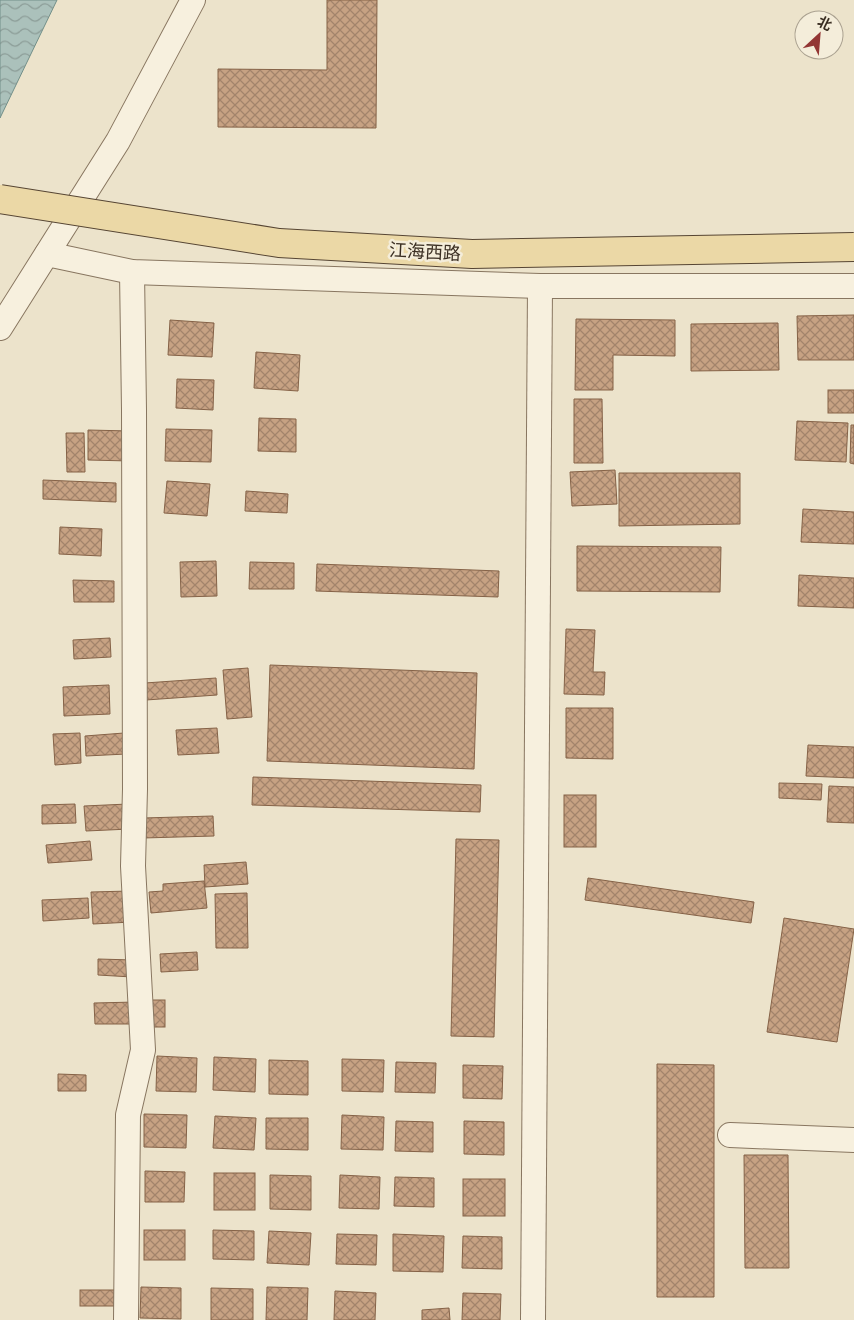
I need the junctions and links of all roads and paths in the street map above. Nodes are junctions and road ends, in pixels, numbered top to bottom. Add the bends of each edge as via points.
1 (193, 0) edge
2 (0, 199) edge
3 (854, 247) edge
4 (47, 254) junction
5 (132, 272) junction
6 (540, 286) junction
7 (854, 286) edge
8 (0, 328) edge
9 (730, 1136) dead end
10 (854, 1140) edge
11 (126, 1320) edge
12 (533, 1320) edge

1 - 4 street via 118,141
2 - 3 main road, 江海西路, bridge via 279,243 453,253
4 - 5 street
4 - 8 street
5 - 6 street
5 - 11 street via 136,789 133,866 143,1050 128,1115
6 - 7 street
6 - 12 street
9 - 10 street

